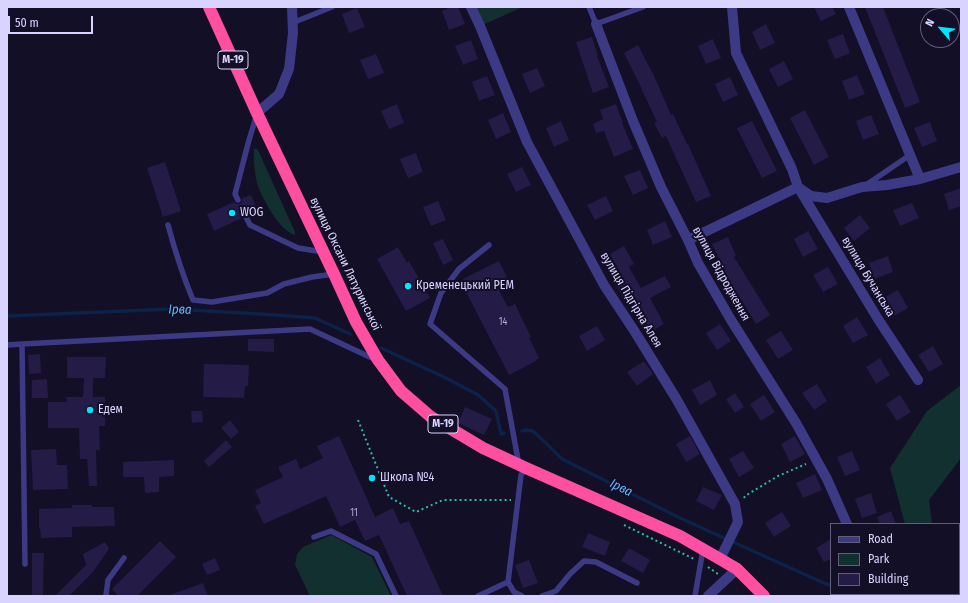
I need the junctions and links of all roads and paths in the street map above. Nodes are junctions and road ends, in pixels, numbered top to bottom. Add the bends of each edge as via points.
1 (209, 7) edge
2 (292, 7) edge
3 (332, 7) edge
4 (471, 7) edge
5 (589, 7) edge
6 (643, 7) edge
7 (732, 7) edge
8 (849, 7) edge
9 (292, 23) junction
10 (596, 24) junction
11 (257, 113) junction
12 (910, 155) junction
13 (961, 167) edge
14 (920, 179) junction
15 (798, 187) junction
16 (862, 187) junction
17 (238, 200) dead end
18 (246, 216) dead end
19 (168, 225) dead end
20 (688, 240) junction
21 (488, 245) dead end
22 (324, 252) junction
23 (334, 274) junction
24 (22, 344) junction
25 (7, 345) edge
26 (378, 360) junction
27 (918, 380) dead end
28 (358, 420) dead end
29 (817, 460) junction
30 (523, 467) junction
31 (518, 500) junction
32 (737, 516) junction
33 (618, 522) dead end
34 (847, 523) edge
35 (314, 537) dead end
36 (703, 549) junction
37 (124, 558) dead end
38 (720, 559) junction
39 (701, 562) junction
40 (25, 564) dead end
41 (737, 569) junction
42 (726, 579) junction
43 (508, 582) junction
44 (637, 583) dead end
45 (107, 596) edge
46 (396, 596) edge
47 (478, 596) edge
48 (522, 596) edge
49 (542, 596) edge
50 (695, 596) edge
51 (708, 596) edge
52 (764, 596) edge

1 - 11 highway, М-19
2 - 9 street
3 - 9 lane
4 - 32 street, вулиця Підгірна Алея via 527,142 604,285 677,400 710,458 735,504
5 - 10 lane
6 - 10 lane
7 - 15 street, вулиця Бучанська via 736,53 792,169
8 - 12 street
9 - 11 street via 289,69 279,94
10 - 20 street, вулиця Відродження via 658,180
11 - 17 lane via 235,194
11 - 22 highway, вулиця Оксани Лятуринської / М-19
12 - 14 street
12 - 16 lane
13 - 14 street
14 - 16 street
15 - 16 street via 811,196 827,198
15 - 20 street
15 - 27 street, вулиця Бучанська
18 - 22 lane via 250,225 298,248
19 - 23 lane via 193,300 212,302 267,293 284,284
20 - 29 street, вулиця Відродження via 698,263 731,320
21 - 30 lane via 459,269 441,293 430,324 505,389
22 - 23 highway, вулиця Оксани Лятуринської / М-19
23 - 26 highway, вулиця Оксани Лятуринської / М-19 via 356,322
24 - 25 lane
24 - 26 lane via 310,329
24 - 40 lane
26 - 30 highway, вулиця Оксани Лятуринської / М-19 via 401,391 431,417 482,448
28 - 31 path via 389,497 416,512 443,500
29 - 32 path via 778,476 745,496
29 - 34 street, вулиця Відродження
30 - 31 lane
30 - 36 highway, вулиця Оксани Лятуринської / М-19 via 680,536
31 - 43 lane
32 - 38 street via 738,522
33 - 39 path
35 - 46 lane via 331,531 376,554
36 - 38 highway, вулиця Оксани Лятуринської / М-19
36 - 39 lane
37 - 45 lane via 108,580
38 - 41 highway, вулиця Оксани Лятуринської / М-19
39 - 42 path
39 - 50 lane
41 - 42 street
41 - 52 highway, вулиця Оксани Лятуринської / М-19
42 - 51 street
43 - 47 lane
43 - 48 lane via 514,592
44 - 49 lane via 596,562 584,561 556,591

